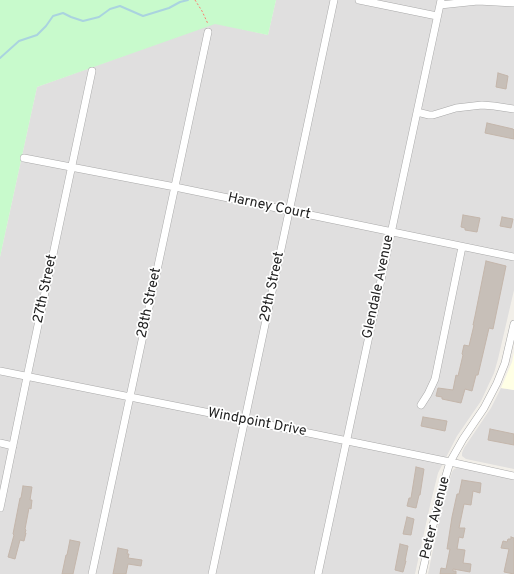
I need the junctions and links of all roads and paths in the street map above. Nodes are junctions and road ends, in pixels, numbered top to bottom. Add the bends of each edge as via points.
1 (195, 0) edge
2 (334, 0) edge
3 (359, 0) edge
4 (440, 3) edge
5 (514, 3) edge
6 (437, 16) junction
7 (208, 32) joint
8 (92, 71) dead end
9 (514, 109) edge
10 (417, 112) junction
11 (24, 158) dead end
12 (72, 167) junction
13 (175, 187) junction
14 (289, 212) junction
15 (390, 232) junction
16 (462, 247) junction
17 (514, 257) edge
18 (514, 324) edge
19 (0, 371) edge
20 (27, 377) junction
21 (130, 397) junction
22 (421, 405) dead end
23 (245, 420) junction
24 (346, 441) junction
25 (0, 443) edge
26 (13, 446) junction
27 (450, 462) junction
28 (514, 476) edge
29 (0, 508) edge
30 (92, 574) edge
31 (212, 574) edge
32 (318, 574) edge
33 (422, 574) edge

1 - 7 path via 210,28
2 - 14 street, 29th Street
3 - 6 street
4 - 5 street
4 - 6 street, Glendale Avenue
6 - 10 street, Glendale Avenue
7 - 13 street, 28th Street
8 - 12 street, 27th Street
9 - 10 street via 475,105 433,115
10 - 15 street, Glendale Avenue
11 - 12 street, Harney Court
12 - 13 street, Harney Court
12 - 20 street, 27th Street
13 - 14 street, Harney Court
13 - 21 street, 28th Street
14 - 15 street, Harney Court
14 - 23 street, 29th Street
15 - 16 street, Harney Court
15 - 24 street, Glendale Avenue
16 - 17 street, Harney Court
16 - 22 street via 435,379
18 - 27 street, Peter Avenue via 497,384
19 - 20 street, Windpoint Drive
20 - 21 street, Windpoint Drive
20 - 26 street, 27th Street
21 - 23 street, Windpoint Drive
21 - 30 street, 28th Street
23 - 24 street, Windpoint Drive
23 - 31 street, 29th Street
24 - 27 street, Windpoint Drive
24 - 32 street, Glendale Avenue
25 - 26 street
26 - 29 street, 27th Street
27 - 28 street, Windpoint Drive
27 - 33 street, Peter Avenue

